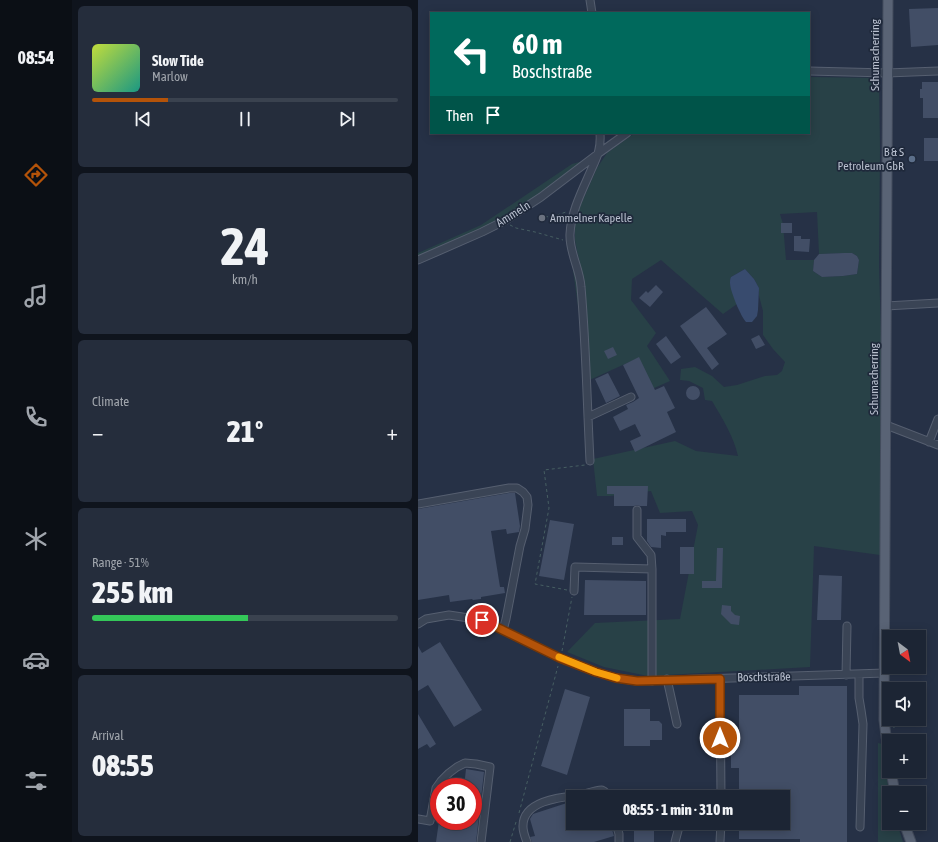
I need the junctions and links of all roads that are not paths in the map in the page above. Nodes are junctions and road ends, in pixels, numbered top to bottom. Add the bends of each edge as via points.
1 (590, 0) edge
2 (888, 0) edge
3 (592, 12) edge
4 (810, 71) edge
5 (938, 72) edge
6 (887, 73) junction
7 (600, 134) edge
8 (626, 134) edge
9 (598, 153) junction
10 (418, 260) edge
11 (938, 303) edge
12 (886, 306) junction
13 (631, 397) dead end
14 (588, 417) junction
15 (938, 419) edge
16 (886, 424) junction
17 (930, 442) junction
18 (938, 445) edge
19 (590, 461) road end
20 (418, 504) edge
21 (637, 510) dead end
22 (652, 569) junction
23 (574, 591) road end
24 (418, 624) edge
25 (847, 626) dead end
26 (503, 630) junction
27 (885, 630) edge
28 (882, 673) edge
29 (859, 674) junction
30 (885, 674) edge
31 (846, 675) junction
32 (720, 679) junction
33 (652, 680) junction
34 (666, 680) junction
35 (677, 724) dead end
36 (886, 734) edge
37 (721, 790) edge
38 (566, 797) edge
39 (418, 819) edge
40 (860, 826) dead end
41 (618, 830) edge
42 (678, 830) edge
43 (721, 830) edge
44 (907, 830) edge
45 (481, 842) edge
46 (527, 842) edge
47 (619, 842) edge
48 (675, 842) edge
49 (720, 842) edge
50 (911, 842) edge

1 - 3 street
2 - 6 main road, Schumacherring
4 - 6 street
5 - 6 street
6 - 12 main road, Schumacherring
7 - 9 street
8 - 9 street, Ammeln
9 - 10 street, Ammeln via 506,220
9 - 14 street via 574,211 570,233 581,285
11 - 12 street
12 - 16 main road, Schumacherring
13 - 14 street
14 - 19 street
15 - 17 street
16 - 17 street
16 - 27 main road, Schumacherring
17 - 18 street
20 - 26 street via 509,488 517,488 527,497 525,529
21 - 22 street via 637,537 651,554
22 - 23 street via 575,567
22 - 33 street
24 - 26 street, Boschstraße via 426,619 449,615 482,620
25 - 31 street
26 - 33 street, Boschstraße via 560,658 596,672 616,678
28 - 29 street, Boschstraße
29 - 31 street, Boschstraße
29 - 40 street via 862,724
30 - 36 main road, Schumacherring
31 - 32 street, Boschstraße
32 - 34 street, Boschstraße
32 - 37 street
33 - 34 street, Boschstraße
34 - 35 street
38 - 46 street via 543,802 529,811 523,825
39 - 45 street via 430,821 436,788 441,780 457,767 465,763 490,767
41 - 47 street
42 - 48 street
43 - 49 street
44 - 50 main road

